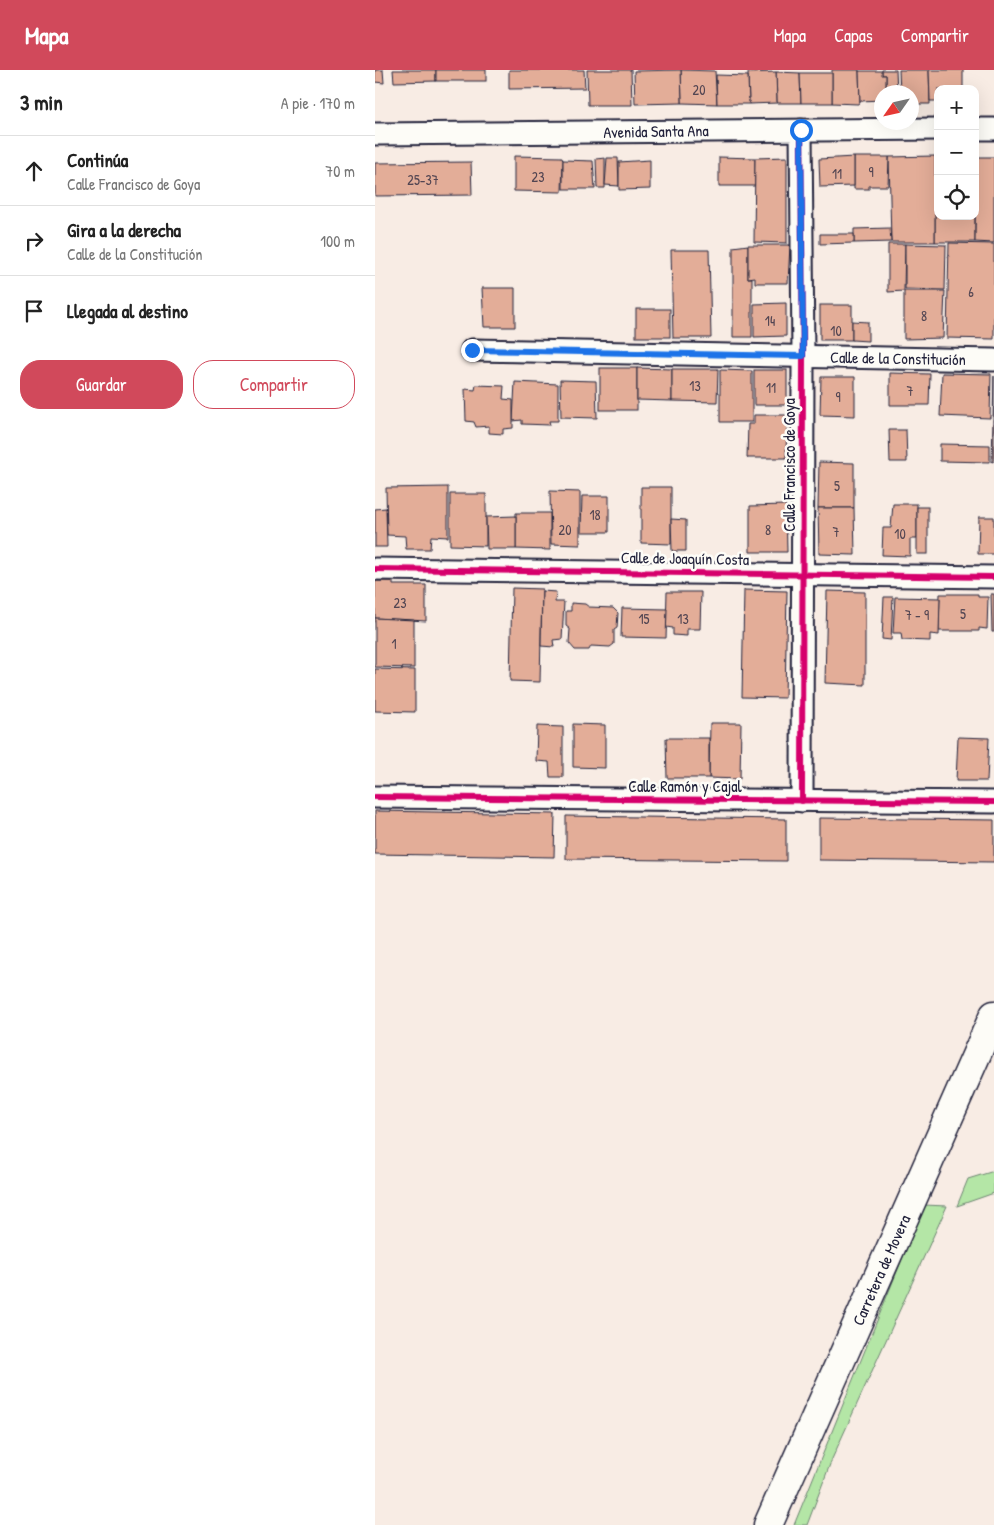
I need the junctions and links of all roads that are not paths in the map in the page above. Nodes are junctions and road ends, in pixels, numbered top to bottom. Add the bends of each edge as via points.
1 (994, 128) edge
2 (934, 129) edge
3 (979, 129) edge
4 (801, 130) junction
5 (375, 134) edge
6 (472, 350) dead end
7 (803, 356) junction
8 (994, 360) edge
9 (375, 569) edge
10 (803, 573) junction
11 (994, 576) edge
12 (375, 797) edge
13 (802, 800) junction
14 (994, 802) edge
15 (994, 1015) edge
16 (768, 1525) edge

1 - 3 street
2 - 4 street, Avenida Santa Ana
4 - 5 street, Avenida Santa Ana
4 - 7 street, Calle Francisco de Goya
6 - 7 street, Calle de la Constitución
7 - 8 street, Calle de la Constitución
7 - 10 street, Calle Francisco de Goya
9 - 10 street, Calle de Joaquín Costa
10 - 11 street, Calle de Joaquín Costa
10 - 13 street, Calle Francisco de Goya
12 - 13 street, Calle Ramón y Cajal
13 - 14 street, Calle Ramón y Cajal
15 - 16 main road, Carretera de Movera

